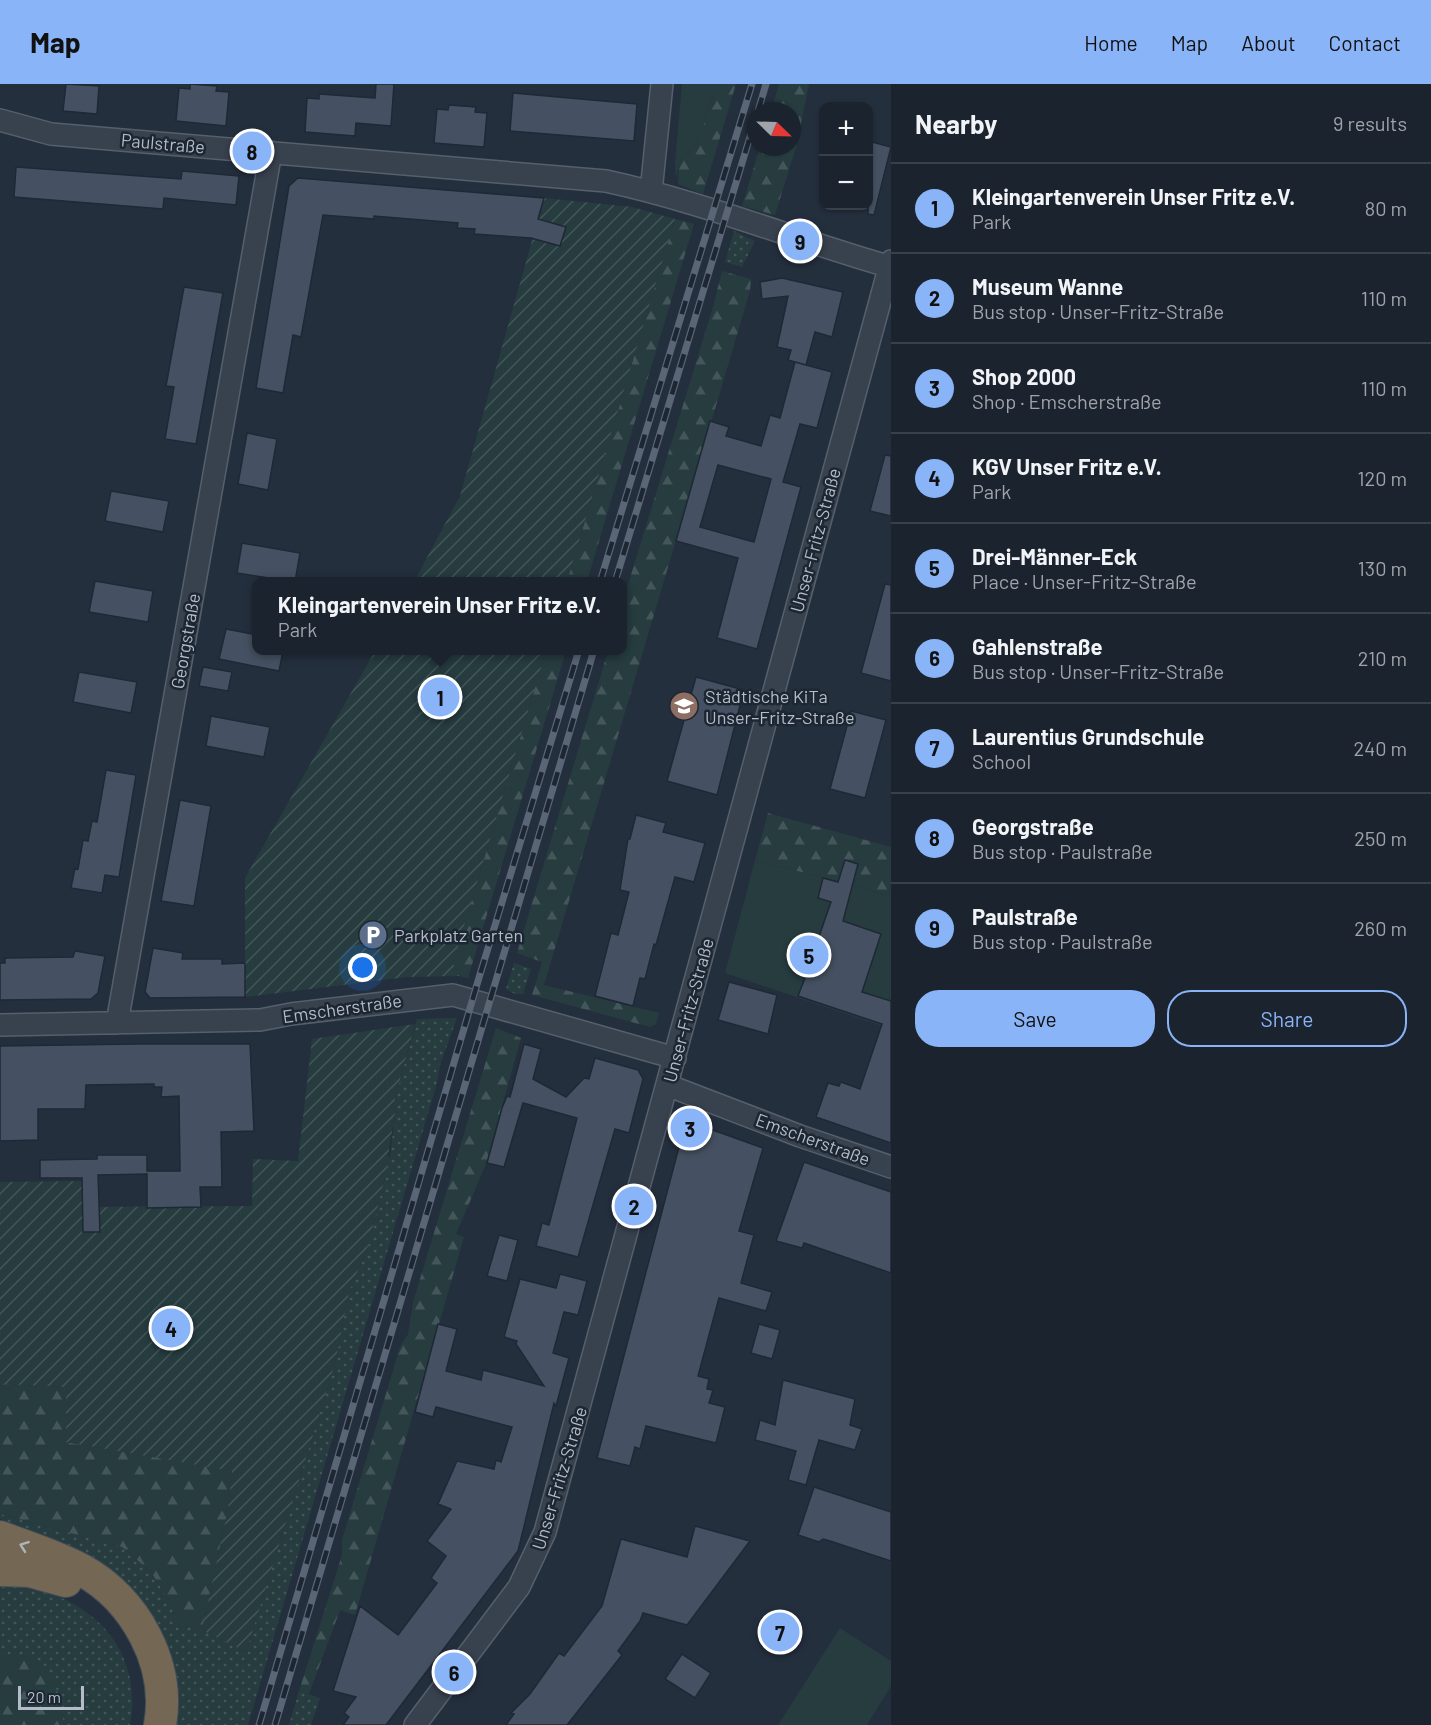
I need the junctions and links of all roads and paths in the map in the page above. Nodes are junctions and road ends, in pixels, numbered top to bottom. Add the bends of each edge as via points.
1 (663, 84) edge
2 (0, 120) edge
3 (271, 152) junction
4 (651, 192) junction
5 (891, 265) edge
6 (117, 1023) junction
7 (0, 1025) edge
8 (675, 1058) junction
9 (667, 1085) junction
10 (891, 1167) edge
11 (0, 1537) edge
12 (0, 1570) edge
13 (144, 1725) edge
14 (160, 1725) edge
15 (415, 1725) edge

1 - 4 street
2 - 3 street, Paulstraße via 51,134
3 - 4 street, Paulstraße via 606,181
3 - 6 street, Georgstraße
4 - 5 street, Paulstraße via 800,241
5 - 8 street, Unser-Fritz-Straße
6 - 7 street, Emscherstraße
6 - 8 street, Emscherstraße via 260,1020 453,995
8 - 9 street, Unser-Fritz-Straße
9 - 10 street, Emscherstraße
9 - 15 street, Unser-Fritz-Straße via 538,1549 519,1587
14 -> 11 highway via 161,1680 152,1647 134,1617 111,1591 82,1570
12 - 13 highway via 30,1571 68,1582 109,1610 137,1652 146,1681

